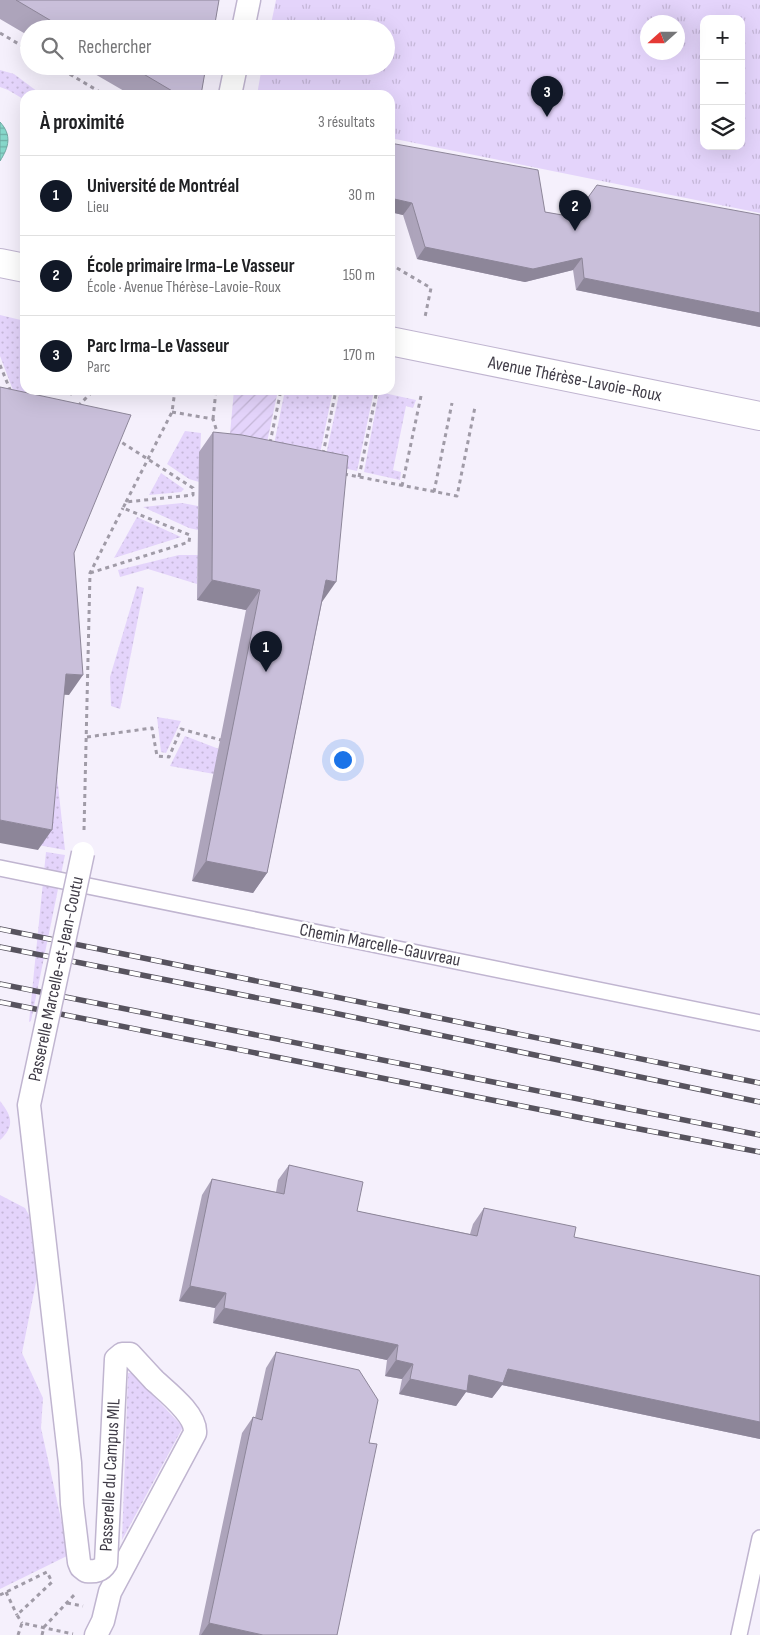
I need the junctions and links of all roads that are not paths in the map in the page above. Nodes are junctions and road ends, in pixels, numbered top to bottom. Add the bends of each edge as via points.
1 (249, 0) edge
2 (245, 20) edge
3 (234, 75) edge
4 (231, 90) edge
5 (0, 263) edge
6 (20, 267) edge
7 (395, 342) edge
8 (760, 416) edge
9 (83, 853) road end
10 (0, 868) edge
11 (760, 1023) edge
12 (29, 1105) joint
13 (760, 1538) edge
14 (96, 1635) edge
15 (739, 1635) edge

1 - 2 street
3 - 4 street
5 - 6 street
7 - 8 street, Avenue Thérèse-Lavoie-Roux
9 - 12 street, Passerelle Marcelle-et-Jean-Coutu, bridge
10 - 11 lane, Chemin Marcelle-Gauvreau
12 - 14 street, Passerelle du Campus MIL, bridge via 81,1567 86,1571 98,1570 106,1563 116,1359 122,1354 130,1354 193,1419 195,1433 110,1592
13 - 15 lane

